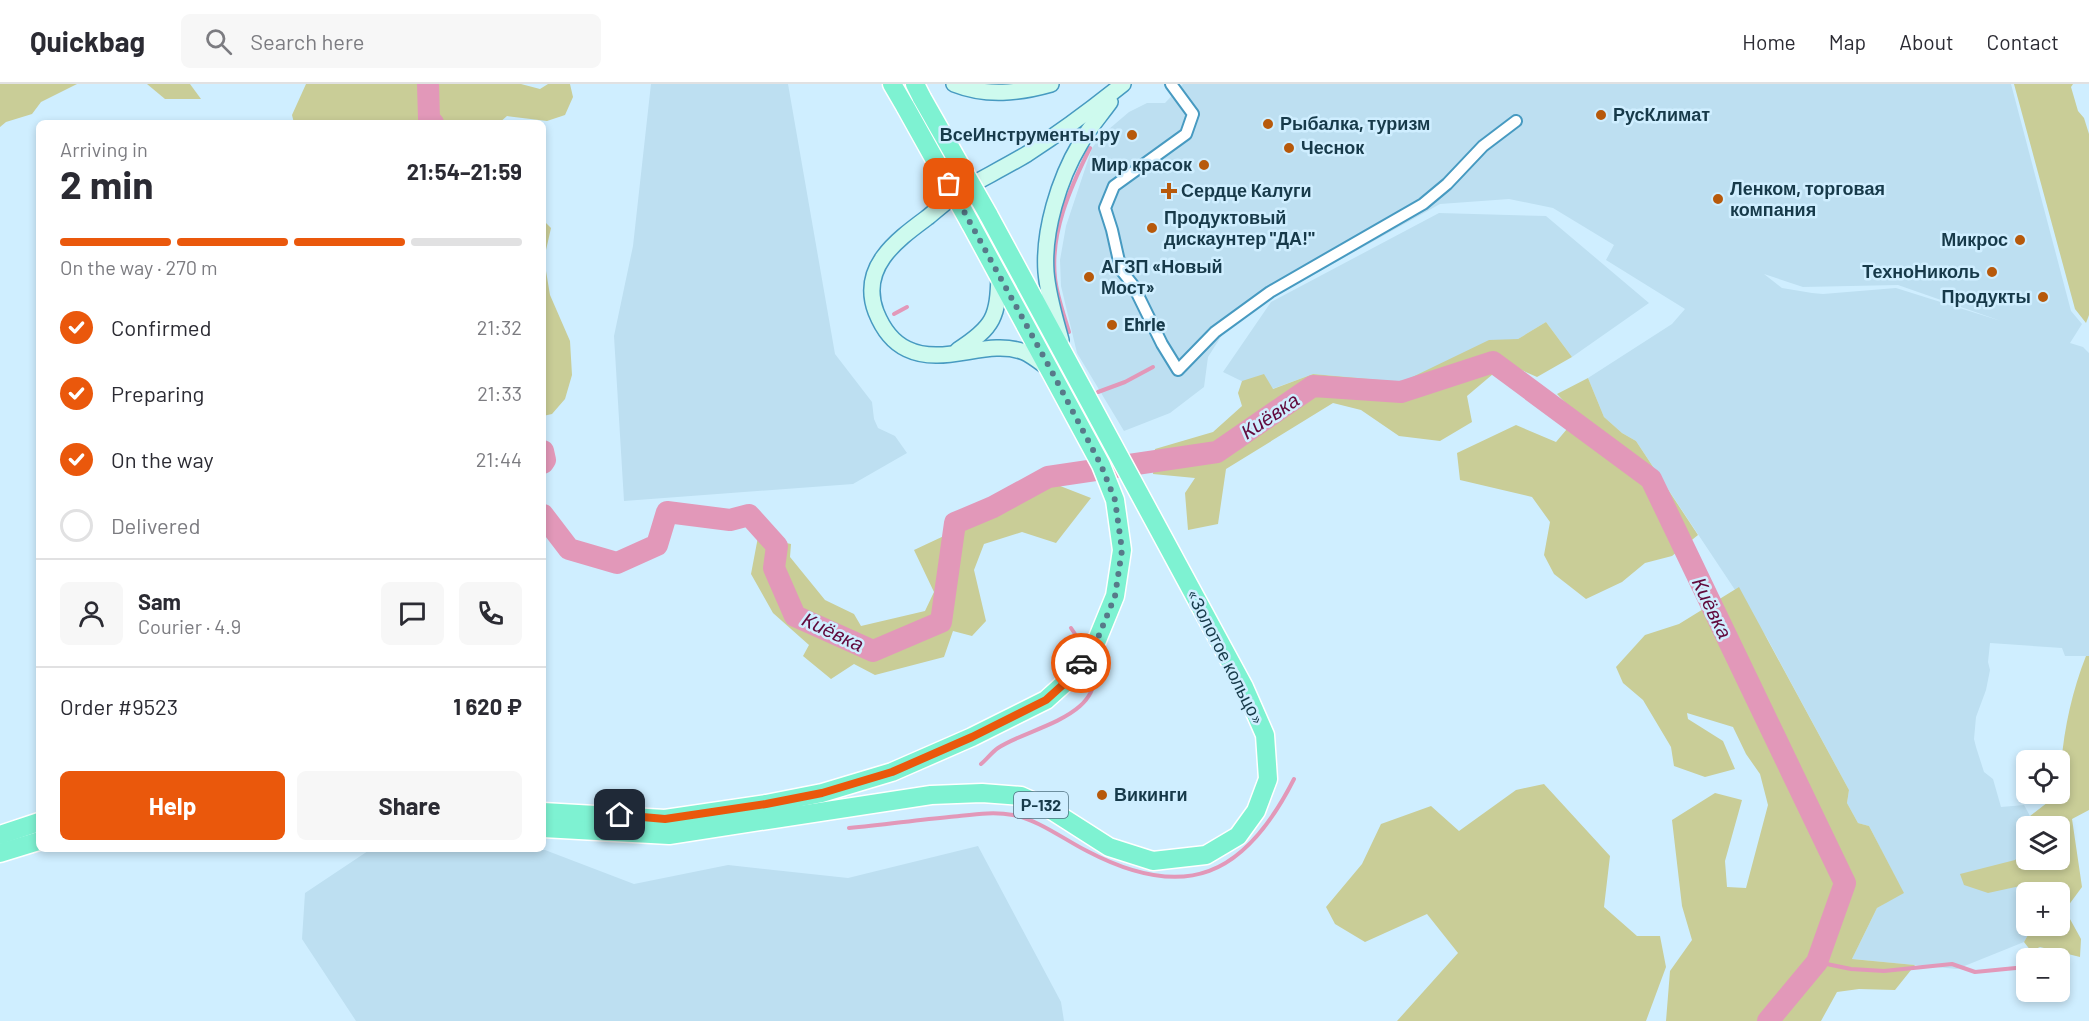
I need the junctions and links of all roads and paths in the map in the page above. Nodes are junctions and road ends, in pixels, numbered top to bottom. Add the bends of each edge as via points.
1 (892, 84) edge
2 (1052, 84) edge
3 (1123, 84) edge
4 (1171, 84) edge
5 (956, 85) edge
6 (918, 91) edge
7 (1516, 121) dead end
8 (999, 274) junction
9 (951, 355) junction
10 (1058, 365) junction
11 (546, 812) edge
12 (36, 823) edge
13 (667, 827) junction
14 (546, 828) edge
15 (0, 835) edge
16 (36, 842) edge
17 (0, 853) edge

1 - 8 highway, Р-132, bridge
2 - 5 main road via 1002,94
3 - 9 main road via 1080,120 962,191 895,241 885,254 873,279 872,293 885,331 906,349
3 - 10 main road via 1080,142 1054,208 1046,270
4 - 7 street via 1193,114 1186,134 1114,186 1104,208 1121,270 1134,285 1178,370 1215,332 1270,292 1423,204 1483,146
6 - 10 highway, «Золотое кольцо» / Р-132, bridge via 1020,271
8 - 9 main road via 998,300 991,324
8 - 10 highway, Р-132
9 - 10 main road via 990,348 1023,352
10 - 13 highway, «Золотое кольцо» / Р-132 via 1115,500 1122,550 1115,596 1095,645 1067,681 1046,700 892,772 822,793
10 - 13 highway, «Золотое кольцо» / Р-132 via 1244,687 1265,735 1268,779 1256,811 1238,836 1206,855 1153,861 1109,847 1048,808 1021,796 982,793 931,795
11 - 13 highway, Р-132
12 - 15 highway
13 - 14 highway, Р-132
16 - 17 highway

